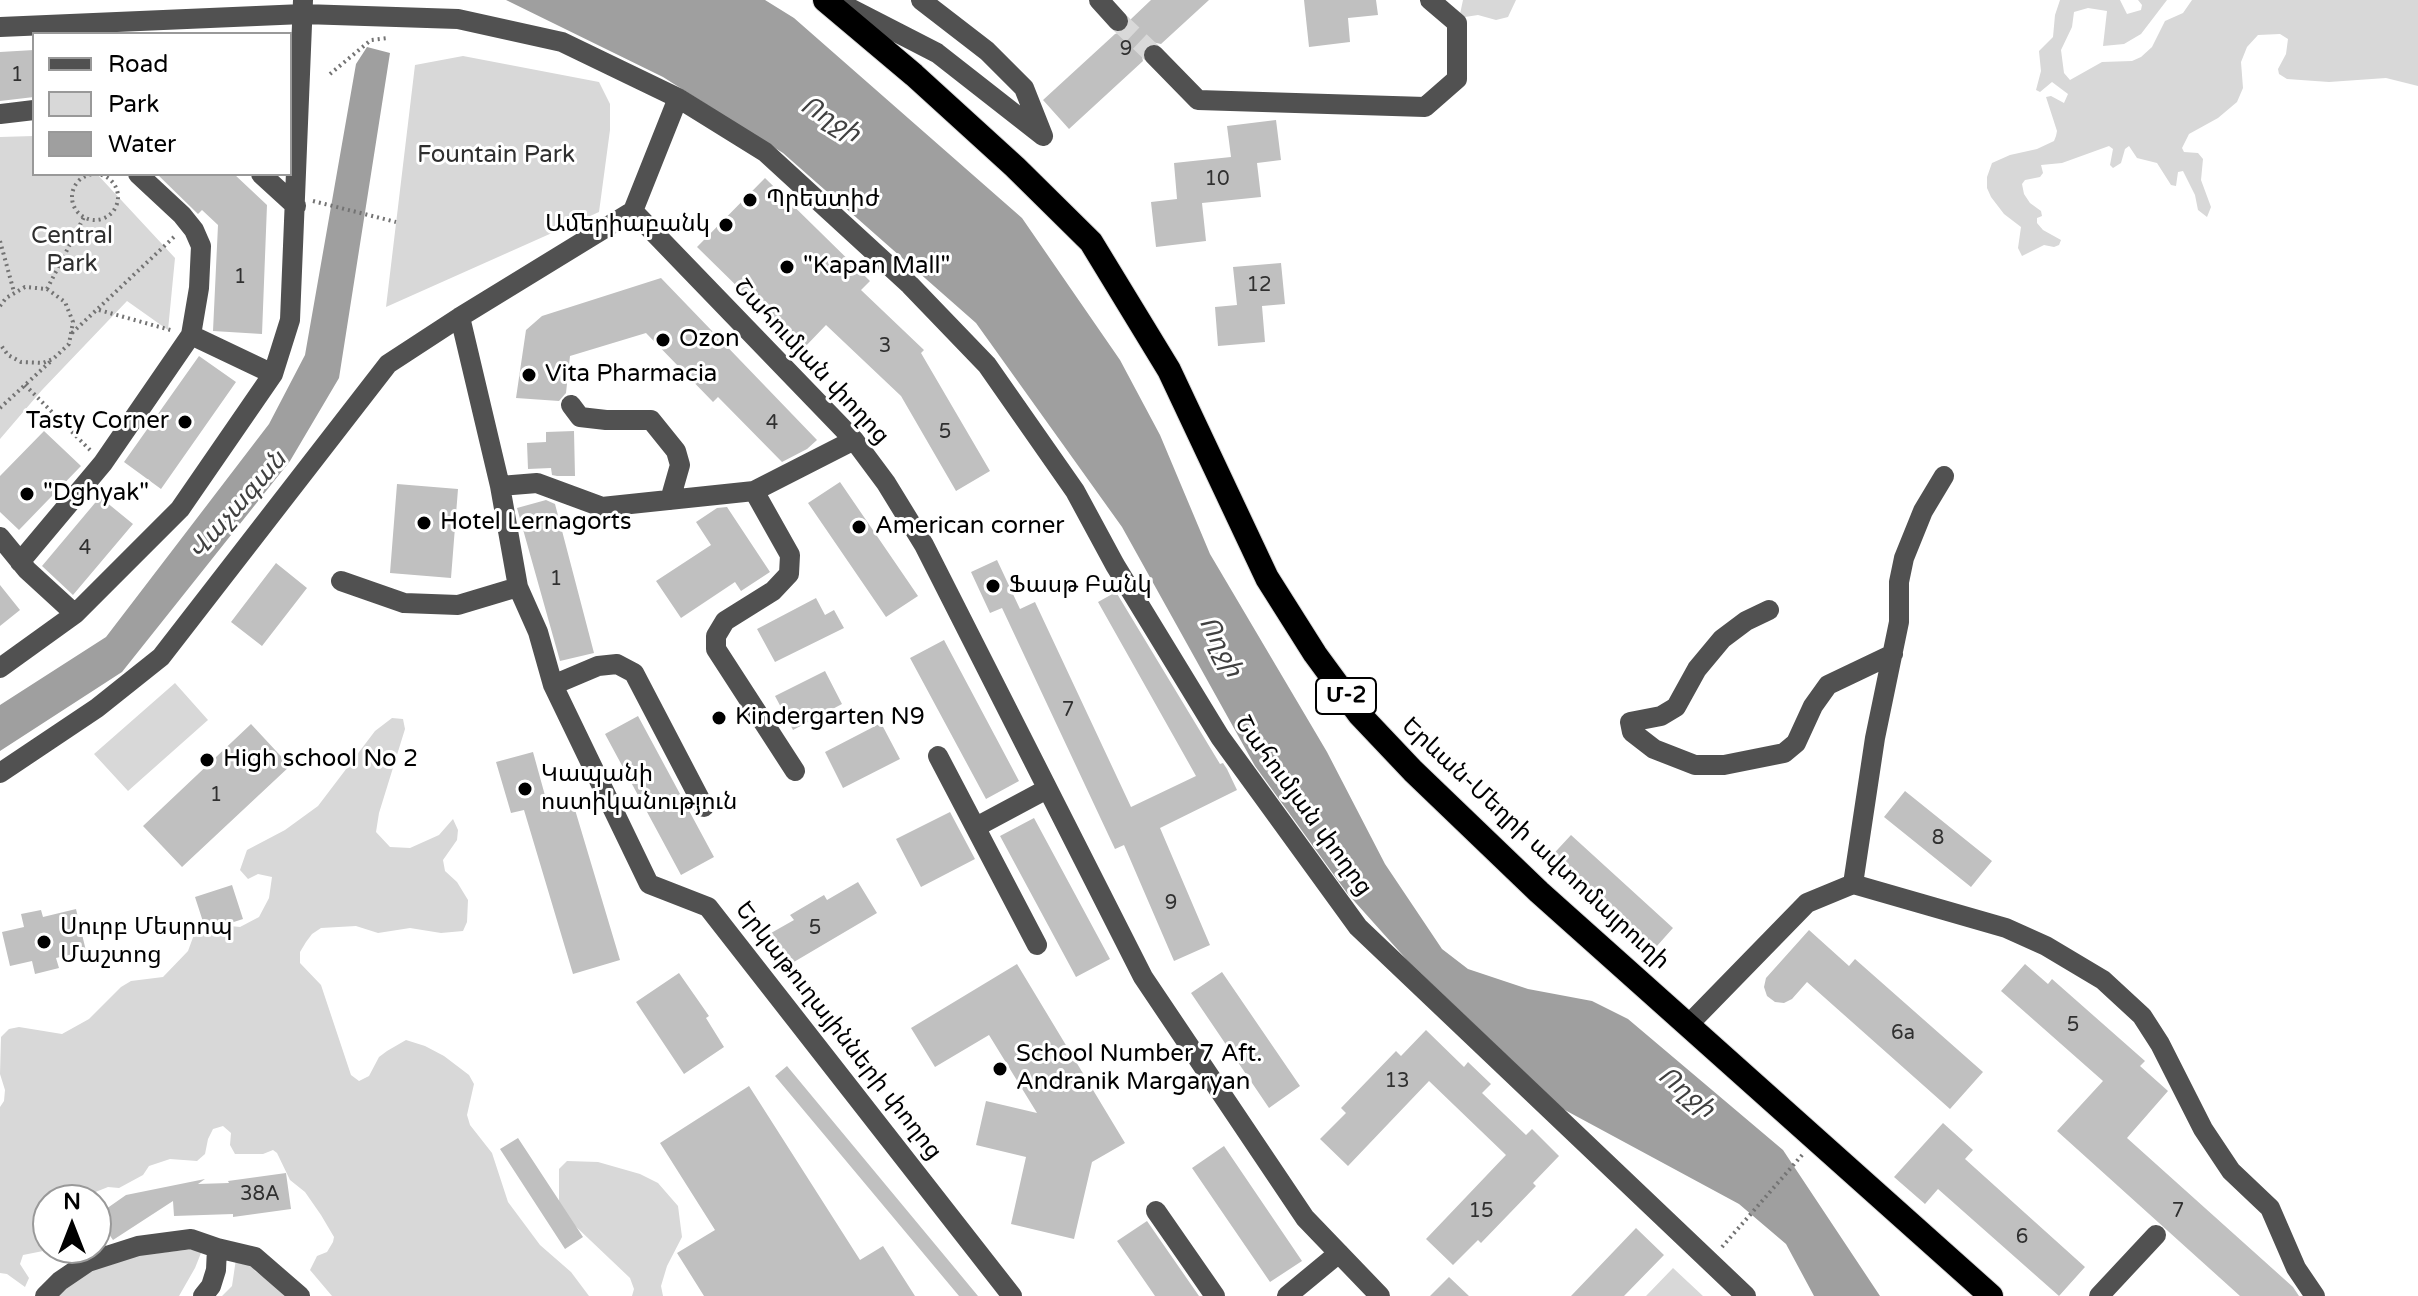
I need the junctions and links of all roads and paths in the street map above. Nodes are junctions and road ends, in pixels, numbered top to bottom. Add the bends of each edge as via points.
1 (825, 0) edge
2 (833, 0) edge
3 (921, 0) edge
4 (1099, 0) edge
5 (1430, 0) edge
6 (303, 7) edge
7 (1118, 21) tunnel mouth
8 (0, 27) edge
9 (102, 29) edge
10 (395, 36) dead end
11 (1154, 55) tunnel mouth
12 (330, 74) dead end
13 (678, 98) junction
14 (32, 110) edge
15 (0, 114) edge
16 (94, 176) edge
17 (107, 176) edge
18 (140, 176) edge
19 (264, 176) edge
20 (296, 201) junction
21 (633, 211) junction
22 (84, 217) junction
23 (396, 222) dead end
24 (189, 223) junction
25 (0, 241) edge
26 (47, 289) junction
27 (14, 292) junction
28 (0, 306) edge
29 (99, 310) junction
30 (460, 317) junction
31 (72, 333) junction
32 (191, 335) junction
33 (0, 344) edge
34 (53, 359) junction
35 (273, 374) junction
36 (25, 385) junction
37 (571, 405) dead end
38 (0, 408) edge
39 (854, 440) junction
40 (103, 463) junction
41 (1944, 476) dead end
42 (500, 486) junction
43 (754, 491) junction
44 (670, 500) junction
45 (0, 537) edge
46 (20, 562) junction
47 (341, 581) dead end
48 (518, 587) junction
49 (1769, 610) dead end
50 (75, 614) junction
51 (1893, 654) junction
52 (0, 668) edge
53 (553, 685) junction
54 (938, 756) dead end
55 (795, 771) dead end
56 (0, 773) edge
57 (1047, 789) junction
58 (704, 807) dead end
59 (976, 827) junction
60 (1853, 884) junction
61 (1037, 945) dead end
62 (1688, 1025) junction
63 (1801, 1157) dead end
64 (1156, 1211) dead end
65 (2156, 1235) dead end
66 (1726, 1244) dead end
67 (217, 1248) junction
68 (1339, 1253) junction
69 (45, 1296) edge
70 (203, 1296) edge
71 (300, 1296) edge
72 (1012, 1296) edge
73 (1215, 1296) edge
74 (1287, 1296) edge
75 (1380, 1296) edge
76 (1746, 1296) edge
77 (1991, 1296) edge
78 (2099, 1296) edge
79 (2315, 1296) edge

1 - 62 highway, Երևան-Մեղրի ավտոմայրուղի / Մ-2 via 925,85 1091,242 1169,370 1267,578 1359,714 1539,892
2 - 3 street via 937,53 1043,136 1024,88 987,51
4 - 7 street
5 - 11 street via 1457,23 1457,79 1425,107 1198,100
6 - 9 street, Շահումյան փողոց
6 - 13 street, Շահումյան փողոց via 439,17 562,42
6 - 20 street
8 - 9 street, Շահումյան փողոց
10 - 12 path via 371,40
13 - 21 street
13 - 76 street, Շահումյան փողոց via 765,152 910,285 987,365 1075,491 1220,737 1358,927
14 - 15 street
16 - 22 path via 84,178 74,190 74,205
17 - 22 path via 118,197 113,212 99,220
18 - 24 street
19 - 20 street
20 - 23 path
20 - 35 street via 290,320
21 - 30 street
21 - 39 street, Շահումյան փողոց
22 - 26 path
24 - 29 path
24 - 32 street via 201,246
25 - 27 path
26 - 27 path
26 - 31 path via 70,311
27 - 28 path
29 - 31 path
29 - 32 path
30 - 42 street, Երկաթուղայինների փողոց
30 - 56 street via 388,364 161,657
31 - 34 path via 69,344
32 - 35 street
32 - 40 street
33 - 34 path via 21,362
34 - 36 path
35 - 50 street via 180,509
36 - 38 path
36 - 40 path
37 - 44 street via 580,417 651,420 676,451 680,465
39 - 43 street
39 - 57 street, Շահումյան փողոց via 924,545
40 - 46 street
41 - 51 street via 1904,558
42 - 44 street via 537,483 602,507
42 - 48 street, Երկաթուղայինների փողոց
43 - 44 street
43 - 55 street via 790,555 789,574 773,591 725,621 716,649
45 - 46 street
46 - 50 street
47 - 48 street via 404,603 458,605
48 - 53 street, Երկաթուղայինների փողոց
49 - 51 street via 1722,639 1676,707 1630,722 1632,732 1654,749 1695,765 1784,753 1796,743 1828,685
50 - 52 street
51 - 60 street
53 - 58 street via 598,666 617,664 634,673
53 - 72 street, Երկաթուղայինների փողոց via 649,884 708,907
54 - 59 street
57 - 59 street
57 - 68 street, Շահումյան փողոց via 1143,977 1305,1218
59 - 61 street
60 - 62 street via 1807,903
60 - 79 street via 2006,928 2103,980 2142,1016 2217,1150 2270,1208 2296,1268
62 - 77 highway, Երևան-Մեղրի ավտոմայրուղի / Մ-2
63 - 66 path
64 - 73 street
65 - 78 street
67 - 69 street via 191,1239 138,1246 88,1262
67 - 70 street via 216,1270
67 - 71 street via 255,1257
68 - 74 street
68 - 75 street, Շահումյան փողոց

